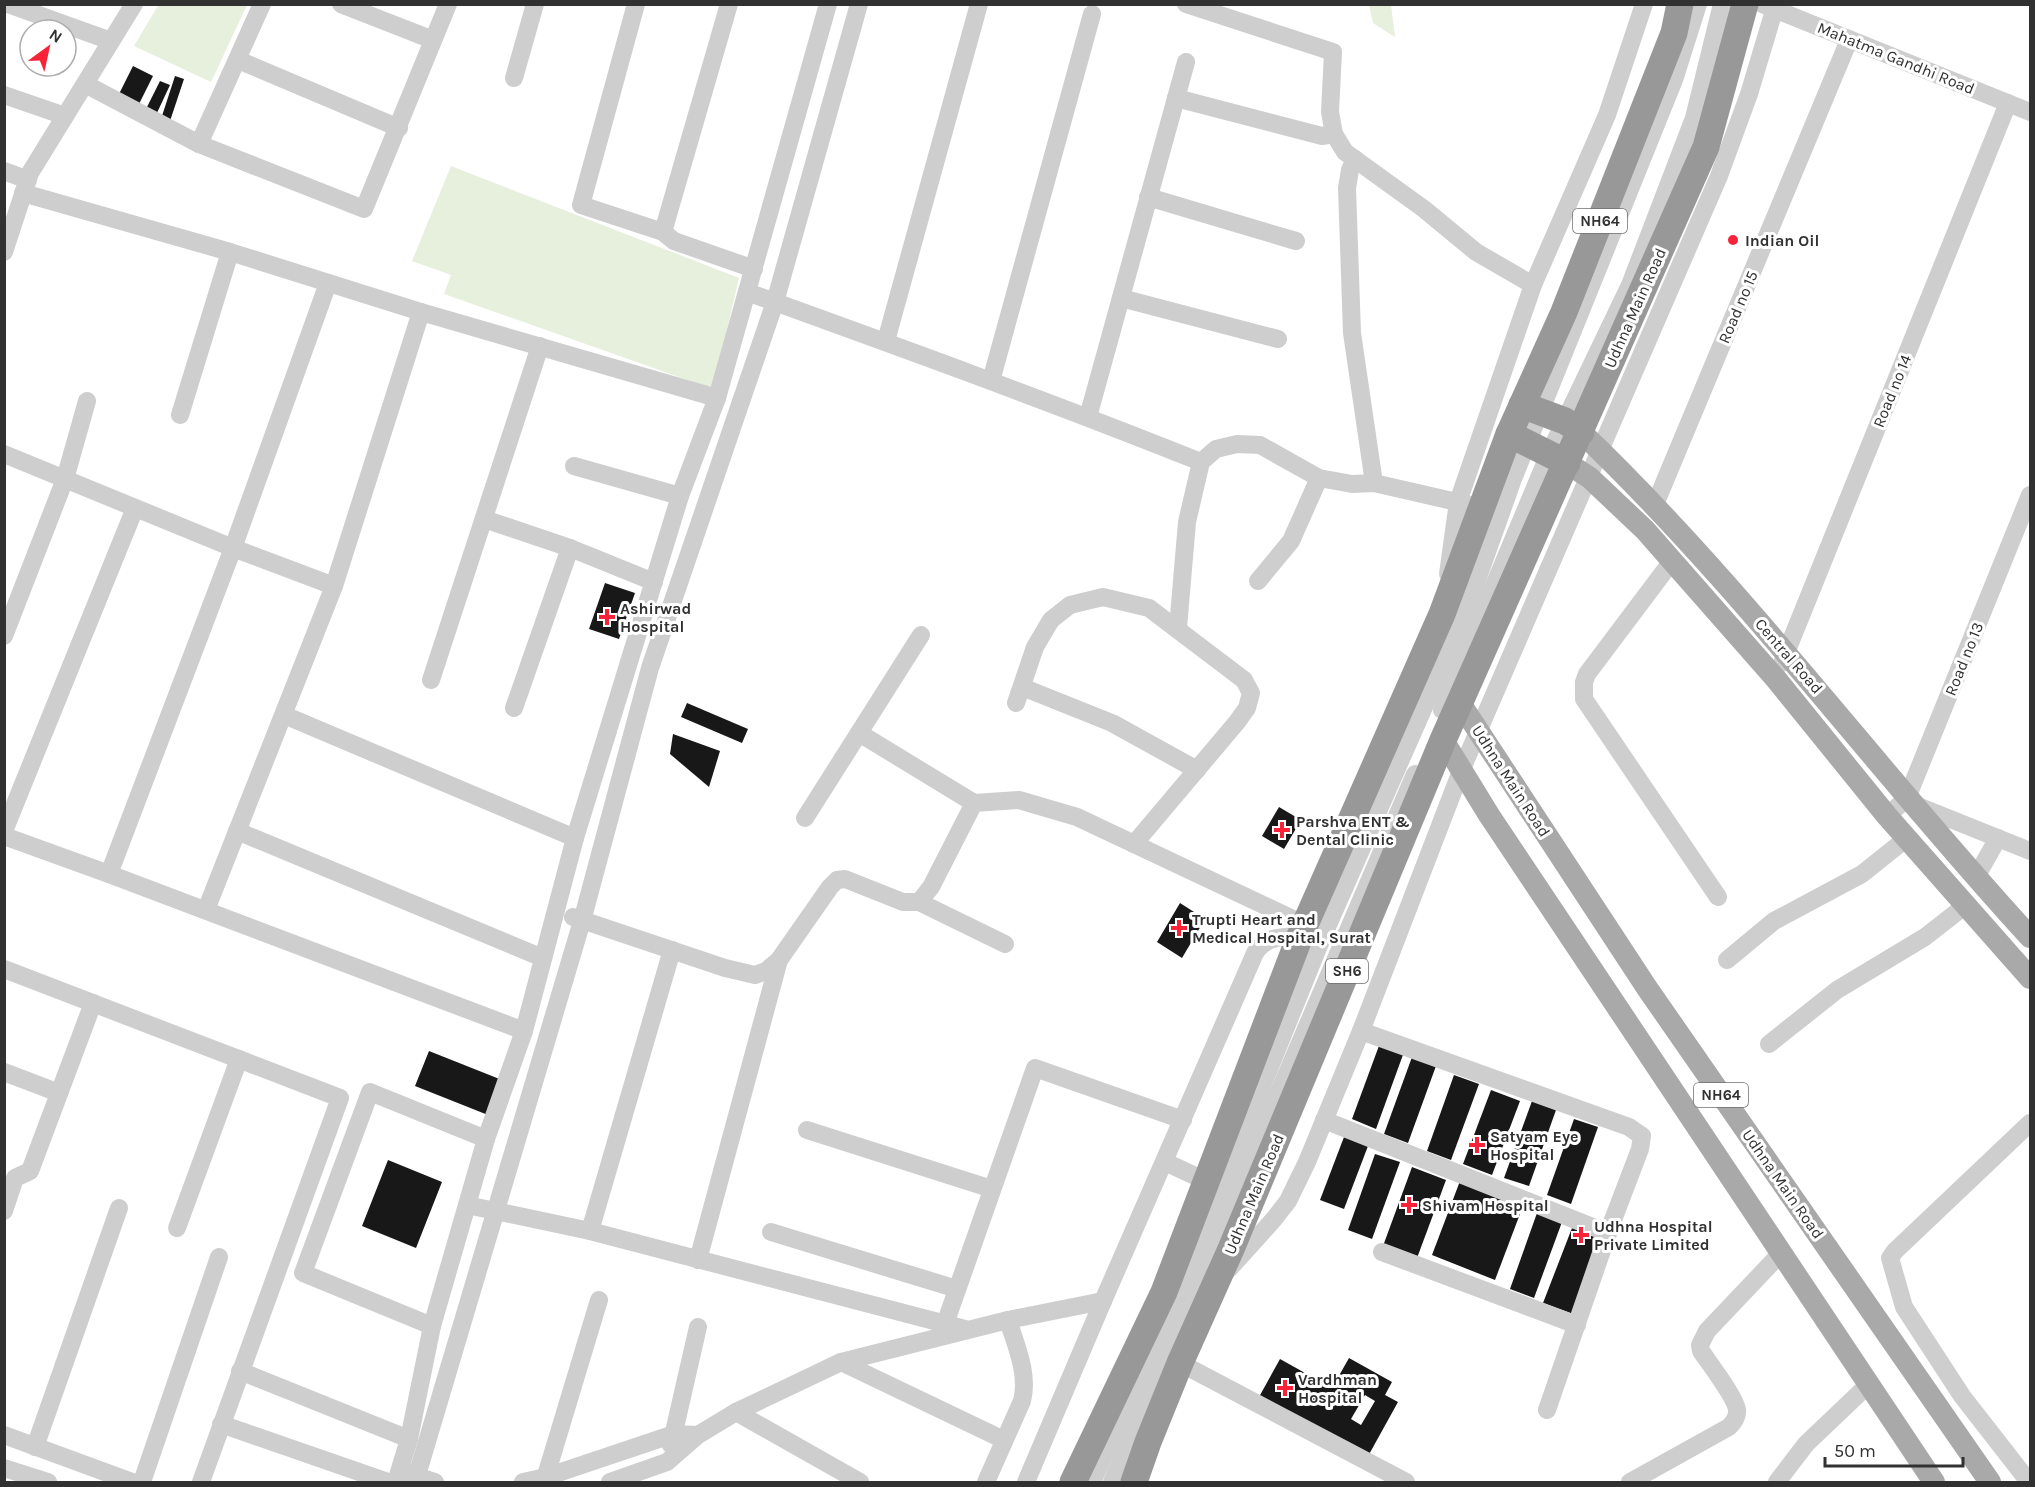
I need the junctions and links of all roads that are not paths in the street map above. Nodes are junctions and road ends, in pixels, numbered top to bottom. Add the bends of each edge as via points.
1 (8, 4) edge
2 (134, 4) edge
3 (262, 4) edge
4 (448, 4) edge
5 (535, 4) edge
6 (636, 4) edge
7 (729, 4) edge
8 (828, 4) edge
9 (859, 4) edge
10 (979, 4) edge
11 (1186, 4) edge
12 (1644, 4) edge
13 (1680, 4) edge
14 (1698, 4) edge
15 (1722, 4) edge
16 (1745, 4) edge
17 (349, 6) edge
18 (1770, 6) edge
19 (1221, 10) edge
20 (1092, 14) dead end
21 (433, 40) junction
22 (1849, 40) junction
23 (111, 41) junction
24 (238, 60) junction
25 (1186, 62) dead end
26 (514, 78) dead end
27 (84, 84) junction
28 (4, 95) edge
29 (1176, 98) junction
30 (2008, 103) junction
31 (2031, 112) edge
32 (65, 116) junction
33 (399, 128) junction
34 (1334, 134) junction
35 (199, 144) junction
36 (1355, 159) junction
37 (4, 171) edge
38 (25, 186) junction
39 (1148, 197) junction
40 (663, 232) junction
41 (1296, 241) dead end
42 (4, 252) edge
43 (230, 252) junction
44 (754, 269) junction
45 (328, 283) junction
46 (1533, 285) junction
47 (747, 292) junction
48 (1121, 298) junction
49 (775, 302) junction
50 (421, 312) junction
51 (1278, 339) dead end
52 (886, 341) junction
53 (540, 346) junction
54 (992, 381) junction
55 (717, 398) junction
56 (87, 401) dead end
57 (1531, 408) junction
58 (180, 415) dead end
59 (1088, 417) junction
60 (1582, 434) junction
61 (1538, 448) junction
62 (4, 454) edge
63 (1201, 462) junction
64 (574, 466) dead end
65 (1590, 477) junction
66 (1319, 478) junction
67 (65, 479) junction
68 (1374, 483) junction
69 (2031, 495) edge
70 (680, 496) junction
71 (1470, 505) junction
72 (1654, 507) junction
73 (135, 508) junction
74 (484, 519) junction
75 (234, 548) junction
76 (570, 548) junction
77 (1672, 561) junction
78 (1258, 581) dead end
79 (654, 582) junction
80 (334, 586) junction
81 (1178, 628) junction
82 (921, 635) dead end
83 (4, 636) edge
84 (1787, 652) junction
85 (1776, 679) junction
86 (432, 680) dead end
87 (1460, 703) junction
88 (514, 708) dead end
89 (284, 715) junction
90 (859, 733) junction
91 (1478, 733) junction
92 (1443, 740) junction
93 (1197, 770) junction
94 (1461, 771) junction
95 (1910, 801) junction
96 (974, 803) junction
97 (1887, 816) junction
98 (804, 818) dead end
99 (4, 831) edge
100 (237, 831) junction
101 (4, 836) edge
102 (575, 838) junction
103 (1907, 838) junction
104 (1998, 838) junction
105 (1134, 844) junction
106 (2031, 851) edge
107 (110, 874) junction
108 (1976, 877) junction
109 (1719, 897) dead end
110 (919, 902) junction
111 (1966, 905) junction
112 (206, 910) junction
113 (557, 912) junction
114 (582, 921) junction
115 (1309, 931) junction
116 (2031, 937) edge
117 (1005, 944) dead end
118 (1349, 947) junction
119 (672, 950) junction
120 (543, 958) junction
121 (778, 960) junction
122 (1727, 960) dead end
123 (4, 969) edge
124 (2031, 978) edge
125 (93, 1003) junction
126 (524, 1031) junction
127 (1361, 1031) junction
128 (1769, 1044) dead end
129 (239, 1059) junction
130 (4, 1072) edge
131 (59, 1093) junction
132 (1183, 1120) junction
133 (1324, 1120) junction
134 (2031, 1123) edge
135 (807, 1130) dead end
136 (486, 1138) junction
137 (1165, 1162) junction
138 (1206, 1181) junction
139 (992, 1189) junction
140 (467, 1204) junction
141 (119, 1208) dead end
142 (4, 1211) edge
143 (496, 1211) junction
144 (177, 1228) dead end
145 (590, 1232) junction
146 (771, 1232) dead end
147 (1608, 1233) junction
148 (1382, 1252) dead end
149 (1782, 1252) junction
150 (219, 1257) dead end
151 (698, 1260) junction
152 (1217, 1281) junction
153 (957, 1289) junction
154 (599, 1300) dead end
155 (1103, 1301) junction
156 (1008, 1320) junction
157 (945, 1324) junction
158 (1577, 1325) junction
159 (432, 1326) junction
160 (698, 1327) dead end
161 (969, 1330) junction
162 (841, 1362) junction
163 (1180, 1363) junction
164 (240, 1371) junction
165 (1869, 1384) junction
166 (1547, 1410) dead end
167 (736, 1412) junction
168 (221, 1424) junction
169 (674, 1434) junction
170 (4, 1435) edge
171 (698, 1435) junction
172 (409, 1439) junction
173 (1004, 1440) junction
174 (35, 1447) junction
175 (667, 1462) junction
176 (4, 1468) edge
177 (403, 1479) edge
178 (545, 1480) edge
179 (1087, 1480) edge
180 (48, 1482) edge
181 (132, 1482) edge
182 (142, 1482) edge
183 (201, 1482) edge
184 (435, 1482) edge
185 (523, 1482) edge
186 (610, 1482) edge
187 (860, 1482) edge
188 (986, 1482) edge
189 (1026, 1482) edge
190 (1112, 1482) edge
191 (1134, 1482) edge
192 (1406, 1482) edge
193 (1630, 1482) edge
194 (1777, 1482) edge
195 (1934, 1482) edge
196 (1990, 1482) edge
197 (2029, 1482) edge

1 - 23 street
2 - 23 street
3 - 24 street
4 - 21 street
5 - 26 street
6 - 40 street via 581,206
7 - 40 street
8 - 44 street
9 - 49 street
10 - 52 street
11 - 19 street
12 - 46 street via 1607,115
13 - 57 highway, NH64 via 1670,44 1564,312
14 - 57 street via 1674,80
15 - 60 street via 1694,118 1630,285
16 - 60 highway, Udhna Main Road / NH64 via 1706,147
17 - 21 street
18 - 22 street, Mahatma Gandhi Road
18 - 60 street via 1749,94 1719,176
19 - 34 street via 1333,52 1330,112
20 - 54 street
21 - 33 street
22 - 30 street, Mahatma Gandhi Road
22 - 72 street, Road no 15
23 - 27 street
24 - 33 street
24 - 35 street
25 - 29 street
27 - 32 street
27 - 35 street
28 - 32 street
29 - 34 street via 1322,136
29 - 39 street
30 - 31 street, Mahatma Gandhi Road
30 - 84 street, Road no 14
32 - 38 street
33 - 35 street via 364,209
34 - 36 street
36 - 46 street via 1476,252
36 - 68 street via 1347,188 1352,333
37 - 38 street
38 - 42 street
38 - 43 street
39 - 41 street
39 - 48 street
40 - 44 street via 674,241
43 - 45 street
43 - 58 street
44 - 47 street
45 - 50 street
45 - 75 street
46 - 71 street
47 - 49 street
47 - 55 street
48 - 51 street
48 - 59 street
49 - 52 street
49 - 114 street via 650,668
50 - 53 street
50 - 80 street
52 - 54 street
53 - 55 street
53 - 74 street
54 - 59 street
55 - 70 street
56 - 67 street
57 - 60 highway, Central Road
57 - 61 highway, NH64
59 - 63 street
60 - 61 highway, Udhna Main Road / NH64
60 - 65 street
60 - 72 main road, Central Road
61 - 65 main road, Central Road
61 - 71 highway, NH64
61 - 87 highway, Udhna Main Road / SH6
61 - 115 street via 1511,484 1465,614
61 - 118 street
62 - 67 street
63 - 66 street via 1216,449 1237,444 1260,445
63 - 81 street via 1187,522
64 - 70 street
65 - 77 main road, Central Road
65 - 91 street
66 - 68 street
66 - 78 street via 1291,540
67 - 73 street
67 - 83 street
68 - 71 street
69 - 95 street, Road no 13
70 - 79 street
71 - 115 highway, NH64 via 1442,614
72 - 84 main road, Central Road
73 - 75 street
73 - 99 street
74 - 76 street
74 - 86 street
75 - 80 street
75 - 107 street
76 - 79 street
76 - 88 street
77 - 85 main road, Central Road
77 - 109 street via 1587,674 1584,699
79 - 102 street
80 - 89 street
81 - 93 street via 1244,680 1251,693 1247,708
81 - 93 street via 1149,608 1103,597 1070,606 1052,620 1035,647 1019,695 1112,723
82 - 90 street
84 - 85 street, Road no 14
84 - 95 main road, Central Road
85 - 97 main road, Central Road
87 - 91 main road, Udhna Main Road / NH64
87 - 92 highway, Udhna Main Road / SH6
89 - 100 street
89 - 102 street
90 - 96 street
90 - 98 street
91 - 94 street
91 - 196 main road, Udhna Main Road / NH64 via 1654,998
92 - 94 main road, NH64
92 - 118 highway, Udhna Main Road / SH6
93 - 105 street
94 - 127 street
94 - 149 main road, NH64
95 - 97 street, Road no 13
95 - 104 street
95 - 108 main road, Central Road
96 - 105 street via 1019,800 1077,818
96 - 110 street via 931,887
97 - 103 main road, Central Road
100 - 112 street
100 - 120 street
101 - 107 street
102 - 113 street
103 - 111 main road, Central Road
103 - 122 street via 1862,874 1774,921
104 - 106 street
104 - 108 street
105 - 115 street
107 - 112 street
108 - 116 main road, Central Road
110 - 117 street
110 - 121 street via 903,902 845,879 837,880
111 - 124 main road, Central Road
111 - 128 street via 1925,937 1837,990
112 - 126 street
113 - 114 street
113 - 120 street
114 - 119 street
114 - 143 street
115 - 118 street
115 - 132 street via 1266,940 1255,953
115 - 138 highway, NH64
115 - 179 street via 1181,1287
118 - 152 highway, Udhna Main Road / SH6
118 - 190 street
119 - 121 street via 755,975
119 - 145 street
120 - 126 street
121 - 151 street
123 - 125 street
125 - 129 street
125 - 131 street
126 - 136 street
127 - 133 street
127 - 147 street via 1637,1131 1642,1142
129 - 144 street
129 - 164 street via 340,1098
130 - 131 street
131 - 142 street via 30,1171 15,1178
132 - 137 street
132 - 139 street via 1035,1068
133 - 147 street
133 - 152 street via 1288,1201
134 - 197 street via 1890,1258 1904,1307 1962,1396
135 - 139 street
136 - 140 street
136 - 159 street via 370,1092 303,1273
137 - 138 street
137 - 155 street
138 - 179 highway, NH64
139 - 153 street
140 - 143 street
140 - 159 street
141 - 174 street
143 - 145 street
143 - 177 street
145 - 151 street
146 - 153 street
147 - 158 street
148 - 158 street
149 - 165 main road, NH64
149 - 193 street via 1707,1331 1700,1344 1736,1404 1734,1422
150 - 182 street
151 - 157 street
152 - 163 highway, Udhna Main Road / SH6
153 - 157 street
154 - 178 street
155 - 156 street
155 - 189 street
156 - 161 street
156 - 173 street via 1025,1389
157 - 161 street
158 - 166 street
159 - 172 street
160 - 169 street
161 - 162 street
162 - 167 street
162 - 173 street
163 - 191 highway, Udhna Main Road / SH6
163 - 192 street
164 - 168 street
164 - 172 street
165 - 194 street via 1806,1444
165 - 195 main road, NH64
167 - 171 street
167 - 187 street
168 - 177 street
168 - 183 street
169 - 171 street
169 - 175 street
169 - 178 street
170 - 174 street
171 - 175 street
172 - 177 street
173 - 188 street
174 - 181 street
175 - 186 street
176 - 180 street
177 - 184 street
178 - 185 street

